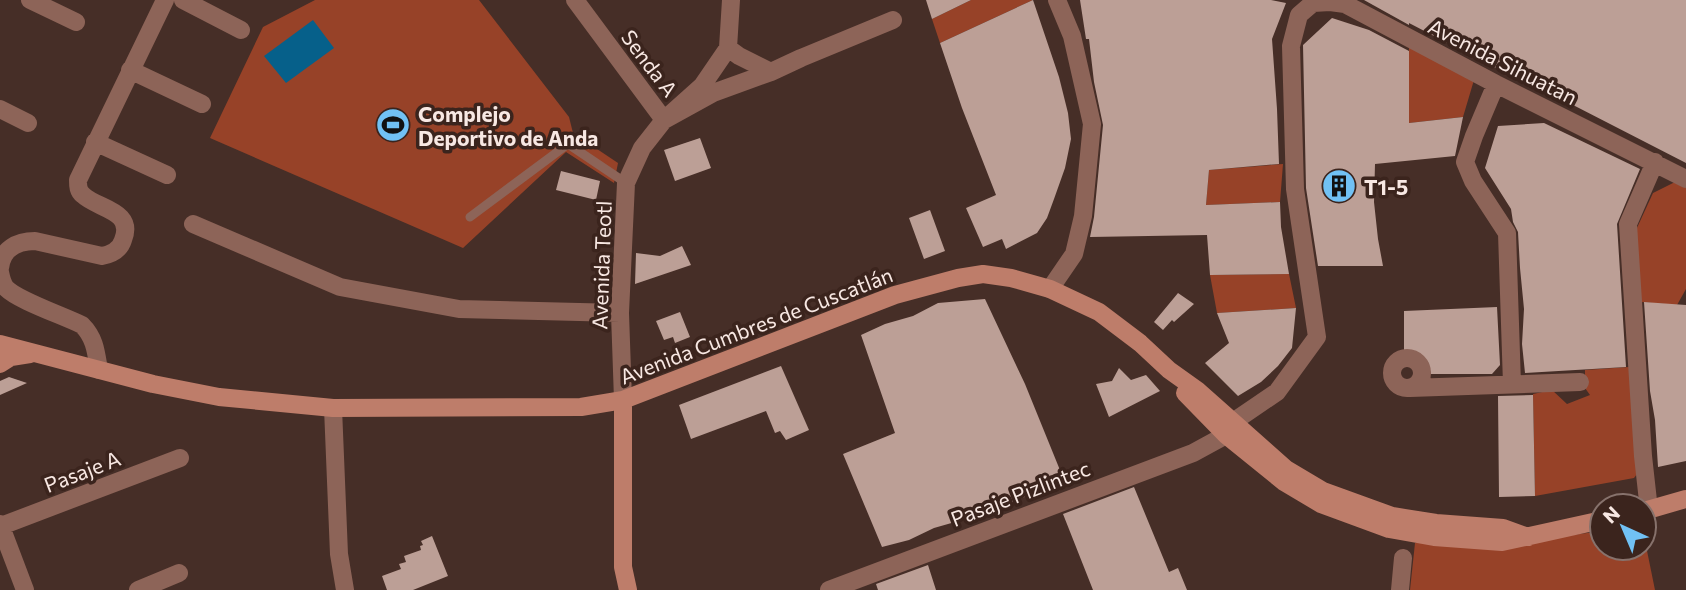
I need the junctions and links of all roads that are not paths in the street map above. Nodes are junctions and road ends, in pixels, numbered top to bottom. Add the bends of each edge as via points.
1 (30, 0) edge
2 (165, 0) edge
3 (183, 0) edge
4 (575, 0) edge
5 (731, 0) edge
6 (1057, 0) edge
7 (1299, 15) joint
8 (893, 20) dead end
9 (76, 22) dead end
10 (241, 30) dead end
11 (728, 48) junction
12 (130, 70) junction
13 (771, 72) junction
14 (1496, 84) junction
15 (202, 104) dead end
16 (0, 109) edge
17 (664, 120) junction
18 (28, 124) dead end
19 (96, 142) junction
20 (1656, 162) junction
21 (167, 175) dead end
22 (1686, 178) edge
23 (626, 183) junction
24 (470, 217) dead end
25 (193, 225) dead end
26 (0, 270) edge
27 (1049, 289) junction
28 (620, 313) junction
29 (0, 344) edge
30 (35, 354) junction
31 (0, 364) edge
32 (99, 370) junction
33 (1580, 382) dead end
34 (1512, 384) junction
35 (1410, 388) dead end
36 (623, 400) junction
37 (332, 408) junction
38 (1230, 428) junction
39 (180, 458) dead end
40 (1645, 492) edge
41 (1686, 499) edge
42 (1658, 507) edge
43 (1588, 523) edge
44 (0, 525) edge
45 (1403, 558) dead end
46 (180, 573) dead end
47 (26, 590) edge
48 (138, 590) edge
49 (345, 590) edge
50 (628, 590) edge
51 (829, 590) edge
52 (1400, 590) edge

1 - 9 street
2 - 12 street
3 - 10 street
4 - 17 street, Senda A
5 - 11 street
6 - 27 street via 1072,36 1092,124 1083,216 1074,254
7 - 14 street, Avenida Sihuatan via 1313,3 1345,4
7 - 38 street, Pasaje Pizlintec via 1291,46 1295,189 1317,337 1277,392
8 - 13 street
11 - 13 street
11 - 17 street, Avenida Teotl via 702,86
12 - 15 street
12 - 19 street
13 - 17 street via 713,93
14 - 20 street, Avenida Sihuatan
14 - 34 street via 1465,162 1507,233
16 - 18 street
17 - 23 street, Avenida Teotl via 642,148
19 - 21 street
19 - 26 street via 78,186 85,197 122,220 125,229 119,248 102,256 24,241 5,253
20 - 22 street, Avenida Sihuatan
20 - 40 street via 1628,224
23 - 24 lane via 568,144
23 - 28 street, Avenida Teotl
25 - 28 street via 340,287 459,309
26 - 32 street via 6,288 15,295 82,325 94,343
27 - 36 main road, Avenida Cumbres de Cuscatlán via 983,274 958,278 895,295
27 - 38 main road, Avenida Cumbres de Cuscatlán via 1099,312 1140,343 1169,370 1186,395
28 - 36 street, Avenida Teotl
29 - 30 main road, Avenida Cumbres de Cuscatlán
30 - 31 main road
30 - 32 main road, Avenida Cumbres de Cuscatlán
32 - 37 main road, Avenida Cumbres de Cuscatlán via 219,397
33 - 34 street
34 - 35 street
36 - 37 main road, Avenida Cumbres de Cuscatlán via 581,407
36 - 50 main road via 623,567
37 - 49 street
38 - 43 main road, Avenida Cumbres de Cuscatlán via 1284,482 1304,495 1389,529 1502,542
38 - 51 street, Pasaje Pizlintec via 1193,453
39 - 44 street, Pasaje A
41 - 42 main road
44 - 47 street
45 - 52 street
46 - 48 street

